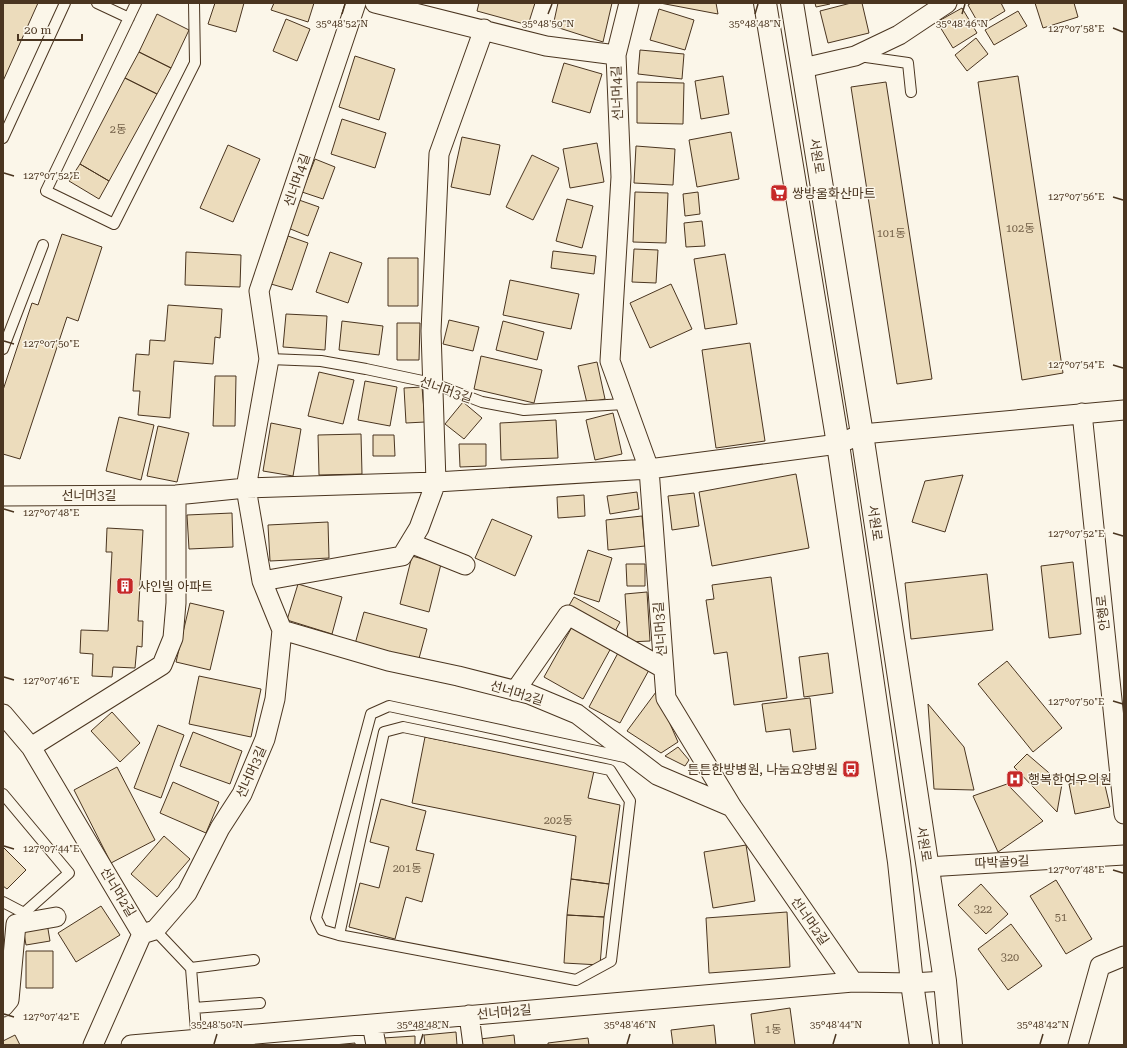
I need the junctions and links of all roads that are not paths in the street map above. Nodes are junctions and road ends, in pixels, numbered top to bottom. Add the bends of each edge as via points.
1 (65, 3) edge
2 (98, 3) edge
3 (136, 3) edge
4 (194, 3) edge
5 (356, 3) edge
6 (375, 3) edge
7 (629, 3) edge
8 (765, 3) edge
9 (792, 3) edge
10 (947, 3) edge
11 (129, 18) junction
12 (484, 29) junction
13 (616, 55) junction
14 (855, 56) junction
15 (804, 68) junction
16 (911, 92) dead end
17 (619, 130) joint
18 (3, 138) edge
19 (43, 245) dead end
20 (3, 349) edge
21 (269, 359) junction
22 (432, 383) junction
23 (624, 404) junction
24 (1124, 410) edge
25 (1082, 413) junction
26 (862, 434) junction
27 (838, 444) junction
28 (649, 469) junction
29 (436, 482) junction
30 (246, 488) junction
31 (176, 495) junction
32 (3, 496) edge
33 (410, 543) junction
34 (465, 565) dead end
35 (262, 581) junction
36 (282, 630) junction
37 (663, 668) junction
38 (515, 691) junction
39 (3, 714) edge
40 (31, 746) junction
41 (637, 760) junction
42 (3, 794) edge
43 (732, 807) junction
44 (1124, 814) edge
45 (1124, 855) edge
46 (927, 867) junction
47 (3, 902) edge
48 (56, 916) dead end
49 (149, 932) junction
50 (339, 935) junction
51 (1124, 956) edge
52 (254, 960) dead end
53 (191, 968) junction
54 (945, 981) junction
55 (853, 982) junction
56 (912, 983) junction
57 (260, 1003) dead end
58 (3, 1007) edge
59 (194, 1008) junction
60 (469, 1015) junction
61 (372, 1024) junction
62 (197, 1042) edge
63 (93, 1045) edge
64 (130, 1045) edge
65 (376, 1045) edge
66 (472, 1045) edge
67 (921, 1045) edge
68 (951, 1045) edge
69 (1078, 1045) edge

1 - 18 lane
2 - 11 lane
3 - 11 lane
4 - 11 lane via 195,63 114,224 46,191
5 - 21 street, 선너머4길 via 259,291
6 - 12 street, 선너머4길
7 - 13 street, 선너머4길
8 - 27 street, 서원로
9 - 15 street, 서원로
10 - 14 street via 899,35
12 - 13 street, 선너머4길 via 546,46
12 - 22 street via 439,154 431,331
13 - 17 street, 선너머4길
14 - 15 street
14 - 16 lane via 908,63
15 - 26 street, 서원로
17 - 23 street, 선너머3길 via 621,177 610,361
19 - 20 lane
21 - 22 lane, 선너머3길 via 321,361
21 - 30 street, 선너머4길
22 - 23 lane, 선너머3길 via 482,402 524,410
22 - 29 street
23 - 28 street, 선너머3길
24 - 25 street
25 - 26 street
25 - 44 street, 안행로
26 - 27 street
26 - 46 street, 서원로
27 - 28 street, 선너머3길
27 - 56 street, 서원로 via 899,862
28 - 29 street, 선너머3길
28 - 37 street, 선너머3길
29 - 30 street, 선너머3길
29 - 33 street via 419,528
30 - 31 street, 선너머3길
30 - 35 street, 선너머3길
31 - 32 street, 선너머3길
31 - 40 street via 176,603 173,638 162,666
33 - 34 street
33 - 35 street via 402,556
35 - 36 street, 선너머3길
36 - 38 street, 선너머2길 via 388,661
36 - 49 street, 선너머3길 via 275,699 266,739 242,794 220,828 187,893
37 - 38 street, 선너머3길 via 568,615
37 - 43 street, 선너머3길 via 666,698
38 - 41 street, 선너머2길 via 529,694 577,714
39 - 40 street
40 - 49 street, 선너머2길
41 - 43 street, 선너머2길 via 656,775
41 - 50 lane via 390,706 371,714 316,918 322,930
42 - 47 lane via 69,874 24,914
43 - 55 street, 선너머2길
45 - 46 street, 따박골9길
46 - 54 street, 서원로
48 - 58 street via 16,924 10,1000
49 - 53 lane
49 - 63 street
50 - 50 lane via 576,980 611,961 630,801 610,770 403,727 384,732
51 - 69 street via 1100,966
52 - 53 lane
53 - 59 lane
54 - 56 street, 선너머2길
54 - 68 street, 서원로
55 - 56 street, 선너머2길
55 - 60 street, 선너머2길
56 - 67 street, 서원로
57 - 59 lane
59 - 62 lane
60 - 61 street, 선너머2길
60 - 66 street
61 - 62 street, 선너머2길
61 - 65 street
62 - 64 street, 선너머2길

